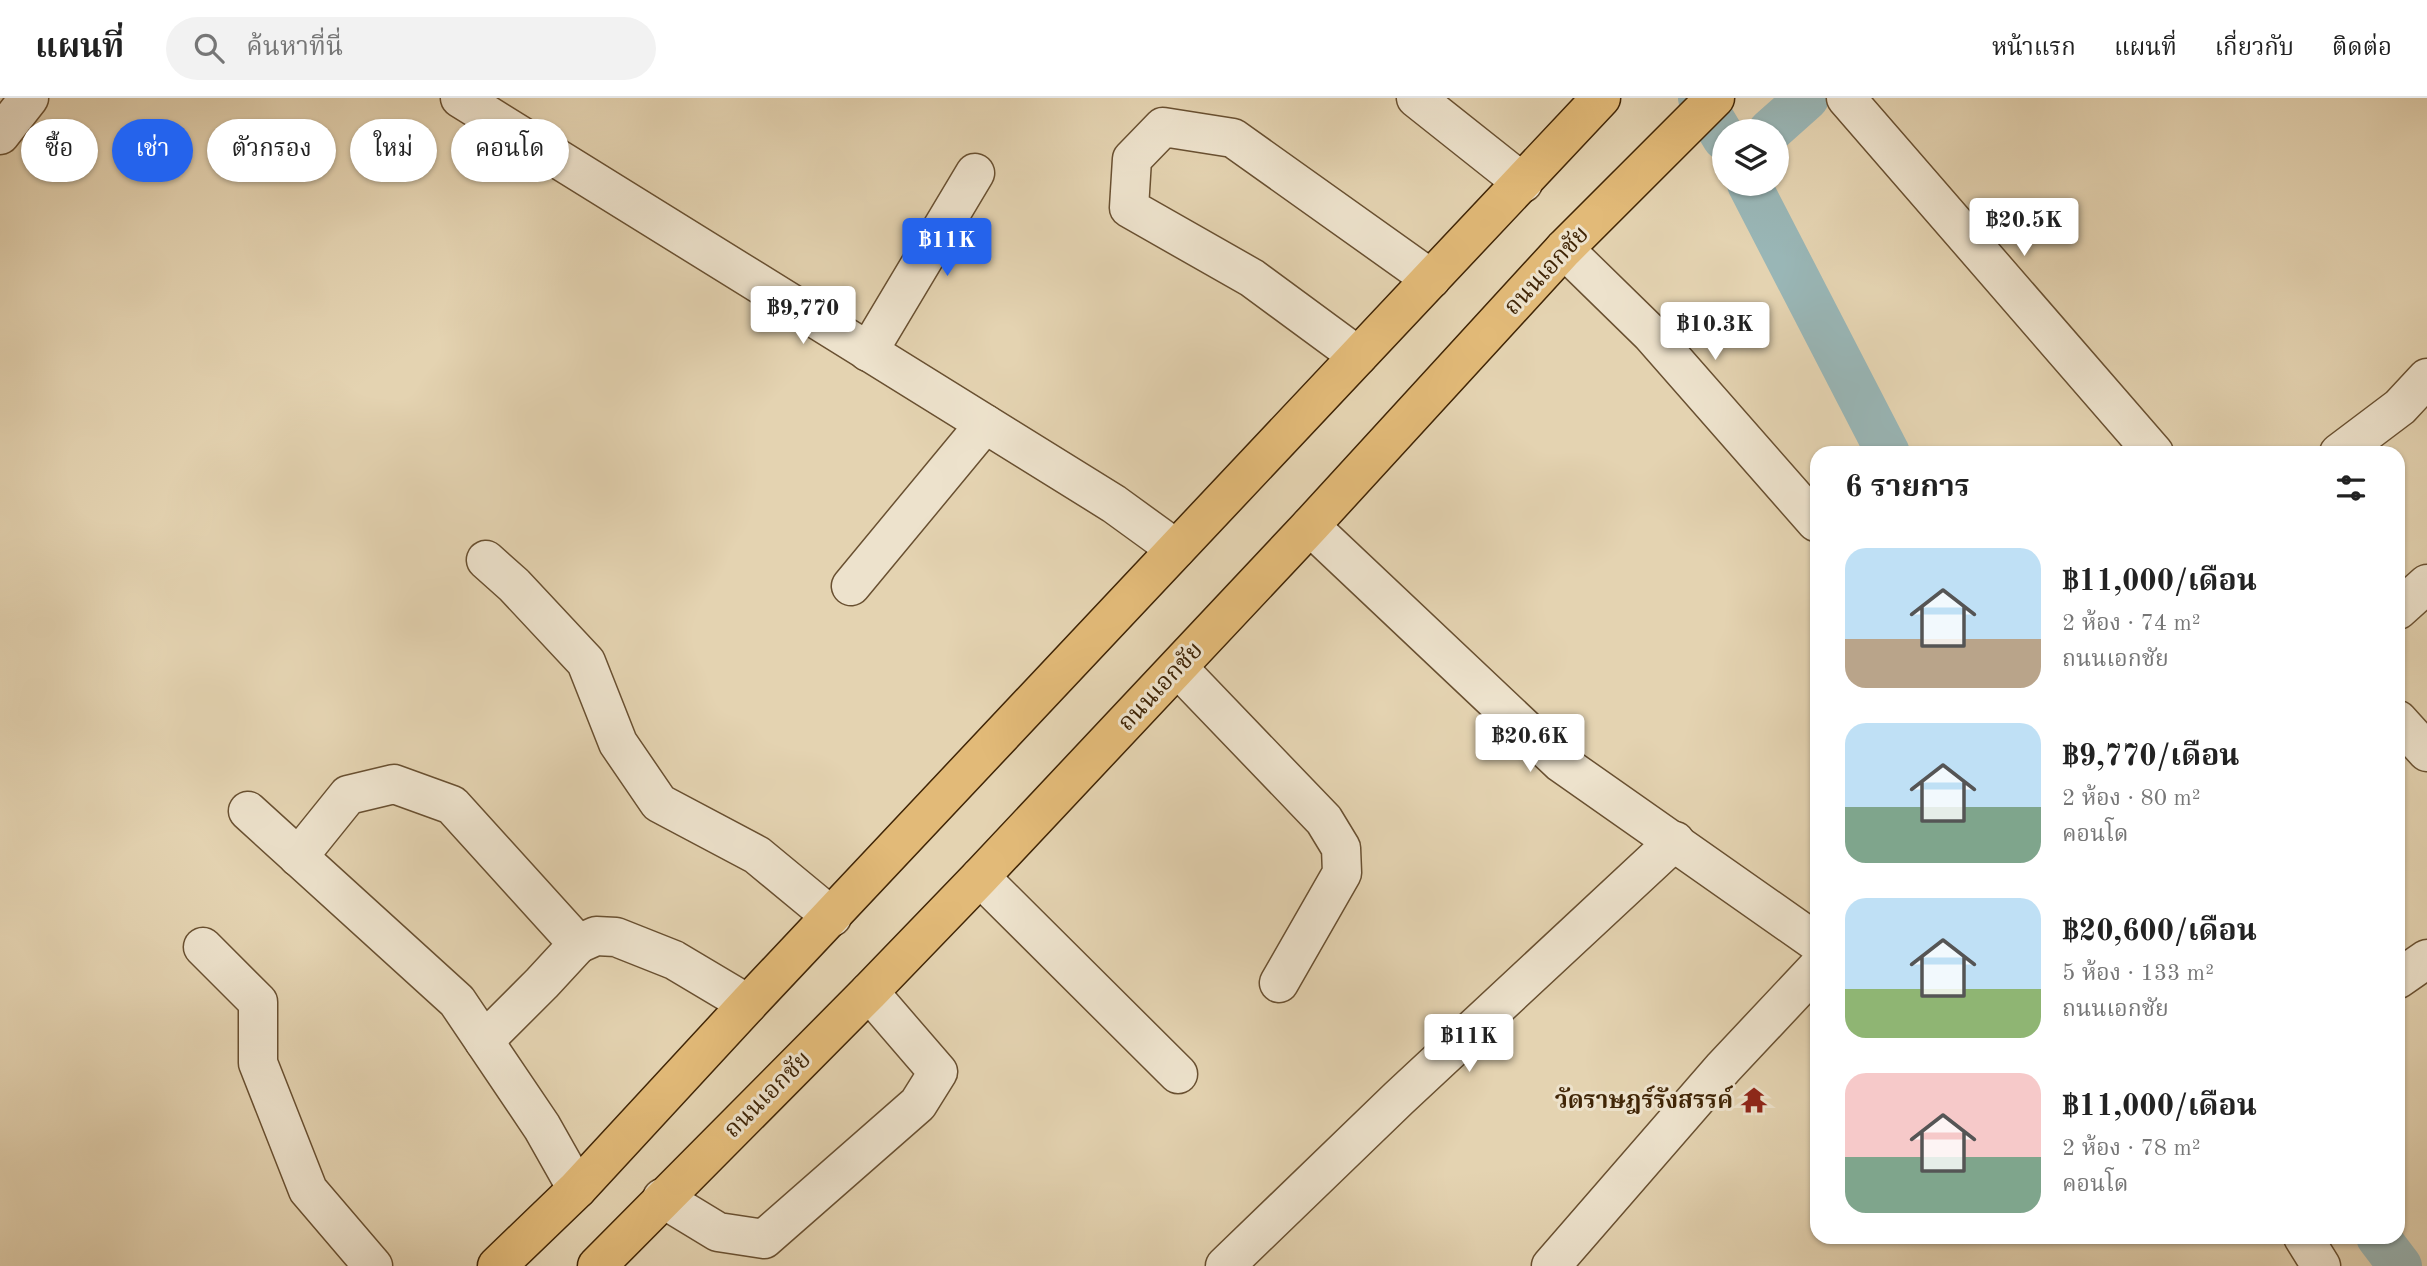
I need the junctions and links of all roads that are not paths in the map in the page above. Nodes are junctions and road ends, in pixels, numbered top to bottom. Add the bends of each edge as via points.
1 (29, 98) edge
2 (460, 98) edge
3 (1416, 98) edge
4 (1601, 98) edge
5 (1715, 98) edge
6 (1848, 100) edge
7 (0, 135) edge
8 (975, 173) dead end
9 (1523, 183) junction
10 (1564, 249) junction
11 (1431, 279) junction
12 (868, 352) junction
13 (1358, 356) junction
14 (2427, 378) edge
15 (985, 424) junction
16 (2148, 446) edge
17 (2348, 446) edge
18 (1810, 515) edge
19 (1310, 526) junction
20 (1176, 548) junction
21 (486, 560) dead end
22 (2427, 584) edge
23 (851, 586) dead end
24 (2405, 604) edge
25 (1178, 668) junction
26 (2405, 728) edge
27 (2427, 752) edge
28 (248, 811) dead end
29 (1675, 841) junction
30 (298, 857) junction
31 (980, 877) junction
32 (832, 917) junction
33 (1810, 938) edge
34 (578, 944) junction
35 (203, 947) dead end
36 (2427, 958) edge
37 (2405, 974) edge
38 (1810, 975) edge
39 (1279, 983) dead end
40 (869, 992) junction
41 (748, 1004) junction
42 (484, 1041) junction
43 (1178, 1074) dead end
44 (577, 1189) junction
45 (662, 1198) junction
46 (373, 1266) edge
47 (497, 1266) edge
48 (597, 1266) edge
49 (1225, 1266) edge
50 (1550, 1266) edge

1 - 7 street
2 - 12 street
3 - 9 street
4 - 9 main road
5 - 10 main road, ถนนเอกชัย
6 - 16 street
8 - 12 street
9 - 11 main road
10 - 18 street via 1651,334
10 - 19 main road, ถนนเอกชัย
11 - 13 main road
11 - 13 street via 1233,138 1163,127 1132,159 1129,208 1252,278
12 - 15 street
13 - 20 main road
14 - 17 street via 2400,407
15 - 20 street
15 - 23 street
19 - 25 main road, ถนนเอกชัย
19 - 29 street via 1562,762
20 - 32 main road
21 - 32 street via 586,662 618,743 659,803 757,855
22 - 24 street
25 - 31 main road, ถนนเอกชัย
25 - 39 street via 1324,820 1341,848 1342,873
26 - 27 street
28 - 30 street
29 - 33 street
29 - 49 street
30 - 34 street via 348,794 394,784 452,805
30 - 42 street via 457,1001
31 - 40 main road, ถนนเอกชัย
31 - 43 street
32 - 41 main road
34 - 41 street via 596,936 616,937 674,960
34 - 42 street
35 - 46 street via 258,1002 258,1063 308,1190
36 - 37 street
38 - 50 street
40 - 45 main road, ถนนเอกชัย
40 - 45 street via 938,1072 918,1104 764,1239 718,1232
41 - 44 main road
42 - 44 street
44 - 47 main road
45 - 48 main road, ถนนเอกชัย

